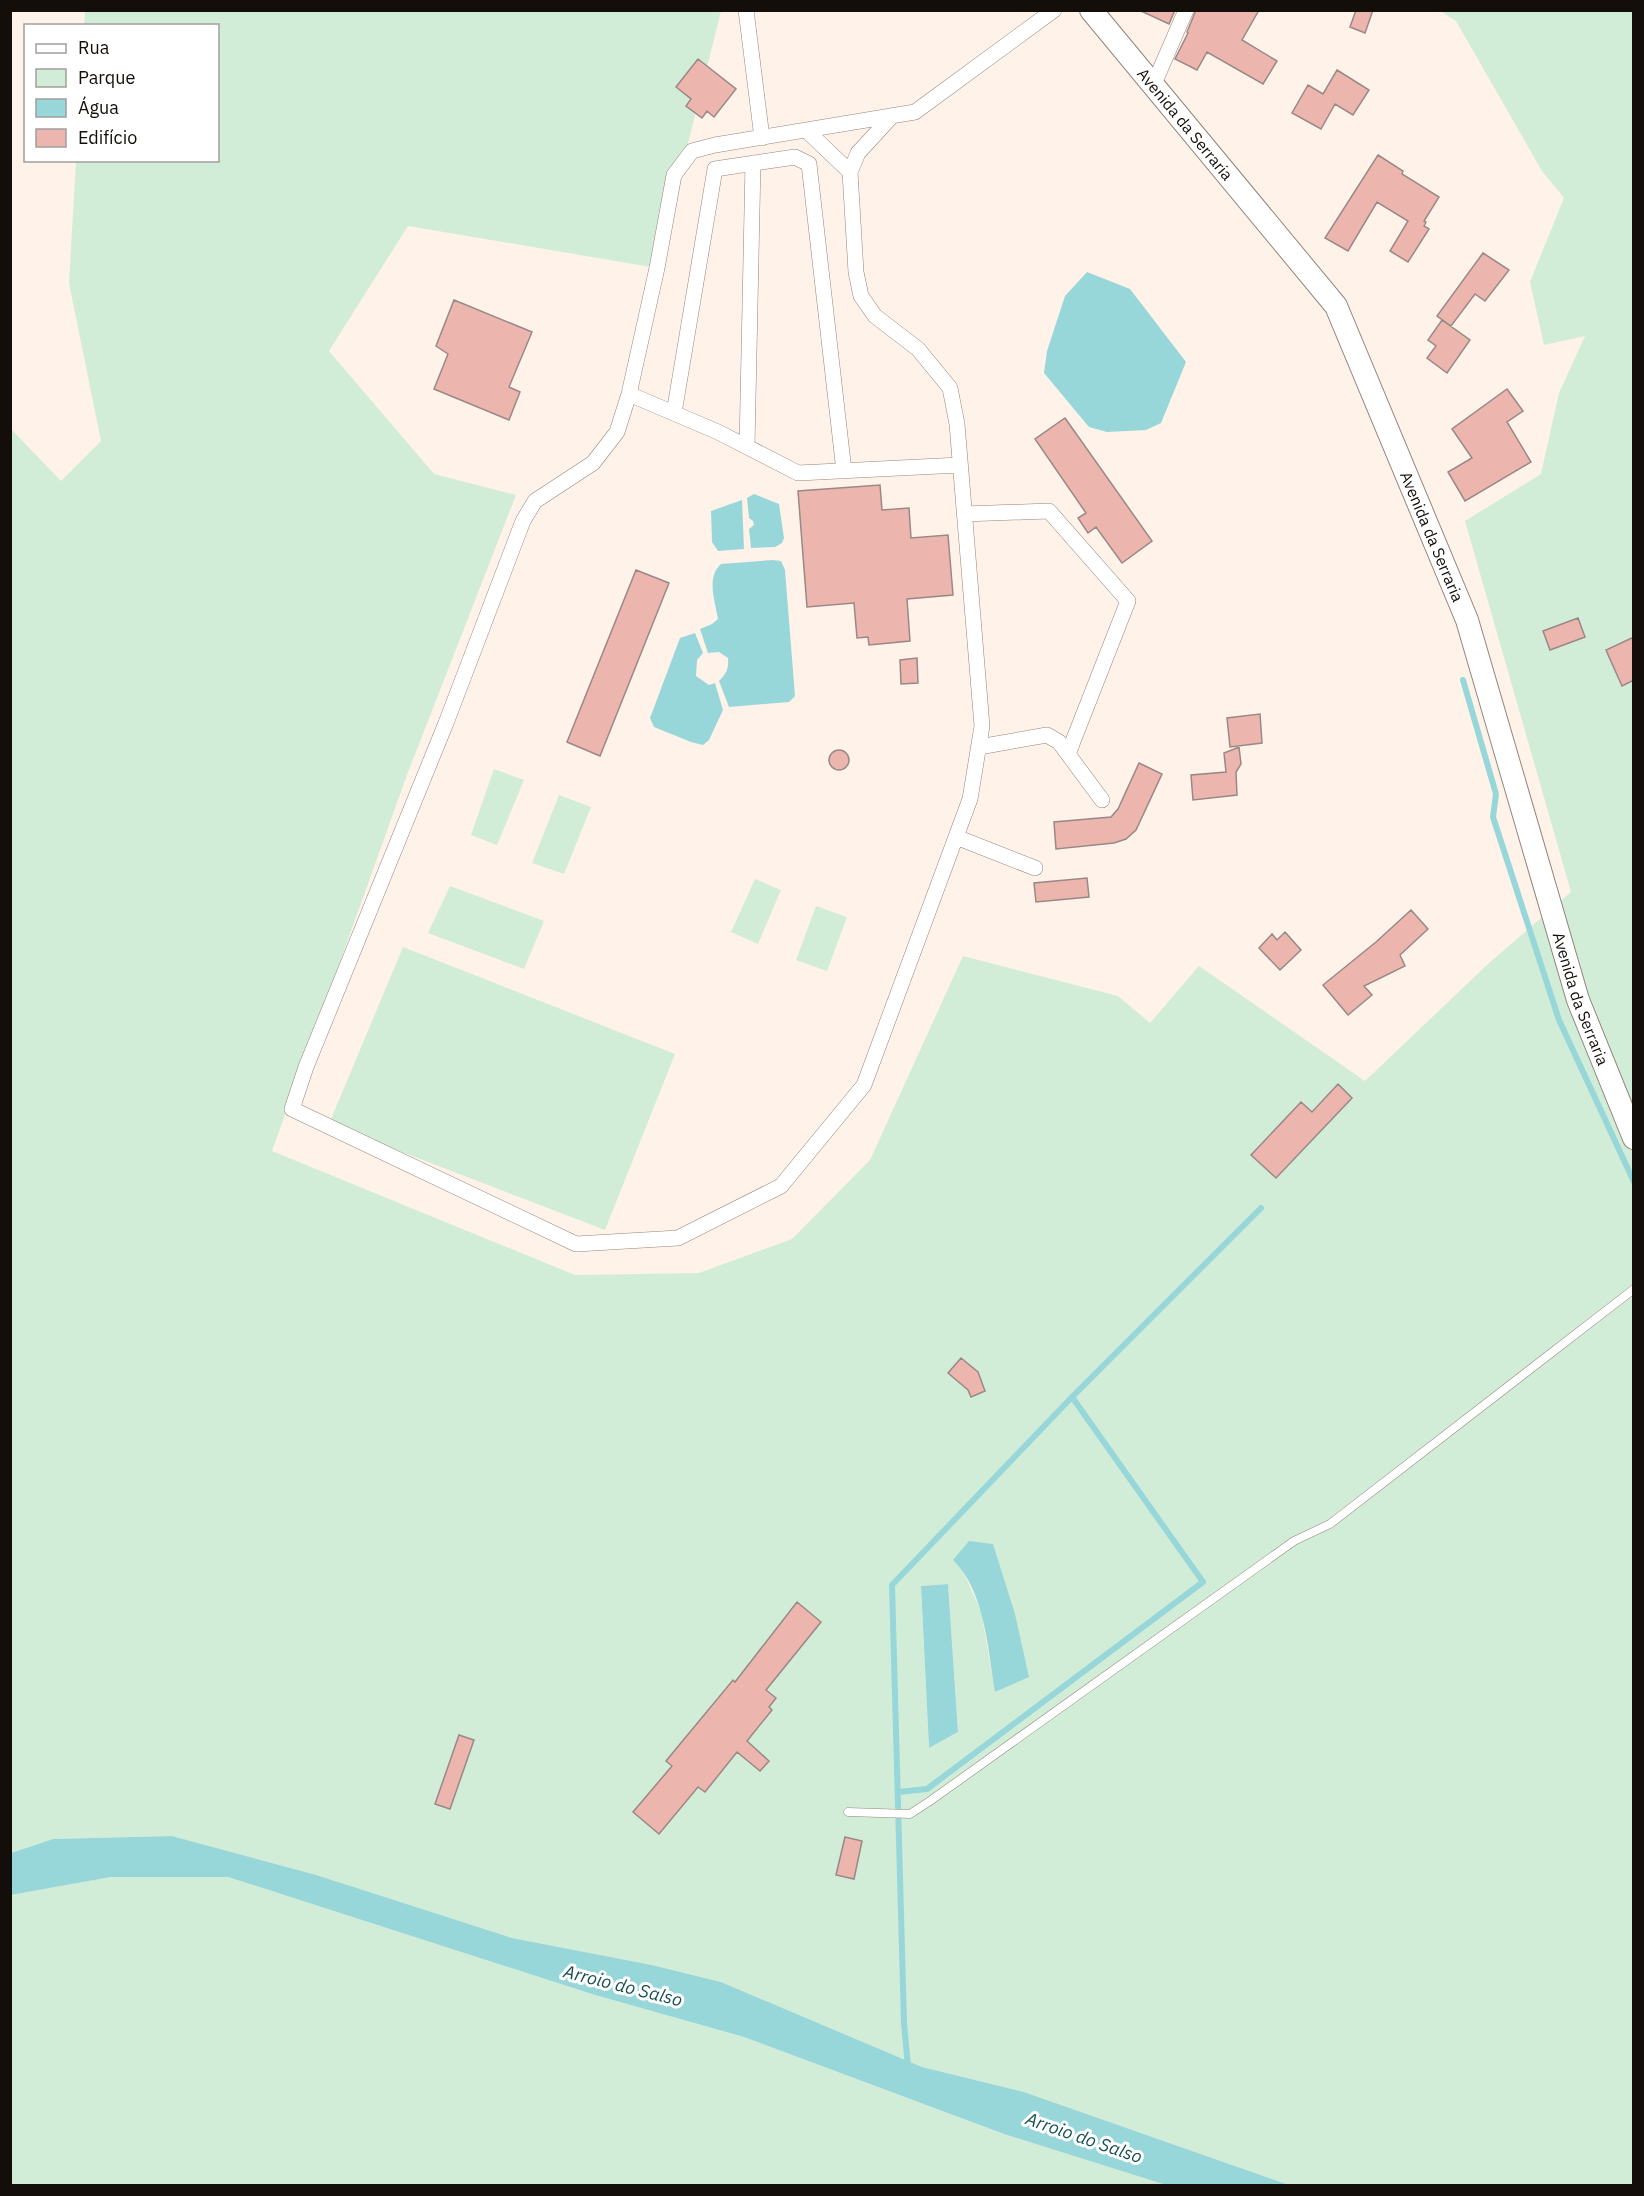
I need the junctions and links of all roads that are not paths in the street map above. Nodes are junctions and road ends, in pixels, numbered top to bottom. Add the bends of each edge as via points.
1 (746, 10) edge
2 (1054, 10) edge
3 (1091, 10) edge
4 (1186, 10) edge
5 (1153, 86) junction
6 (892, 116) junction
7 (806, 130) junction
8 (762, 138) junction
9 (753, 163) junction
10 (850, 172) junction
11 (629, 394) junction
12 (674, 413) junction
13 (747, 447) junction
14 (960, 465) junction
15 (844, 471) junction
16 (964, 514) junction
17 (979, 747) junction
18 (1068, 754) junction
19 (1102, 800) dead end
20 (956, 837) junction
21 (1035, 868) dead end
22 (1634, 1138) edge
23 (1634, 1289) edge
24 (848, 1812) dead end

1 - 8 street
2 - 6 street via 915,112
3 - 5 main road, Avenida da Serraria
4 - 5 street
5 - 22 main road, Avenida da Serraria via 1336,306 1467,620 1578,1000
6 - 7 street
6 - 10 street via 858,153
7 - 8 street
7 - 10 street
8 - 11 street via 692,151 674,175
9 - 12 street via 715,169
9 - 13 street
9 - 15 street via 795,157 809,164
10 - 14 street via 861,296 875,316 918,349 950,388
11 - 12 street
11 - 20 street via 617,432 593,463 535,501 523,521 292,1108 576,1244 678,1238 781,1186 864,1085
12 - 13 street
13 - 15 street via 798,473
14 - 15 street
14 - 16 street
16 - 17 street via 982,726
16 - 18 street via 1049,511 1128,601
17 - 18 street via 1047,735
17 - 20 street via 970,799
18 - 19 street
20 - 21 street
23 - 24 lane via 1330,1524 1294,1541 930,1801 910,1814

